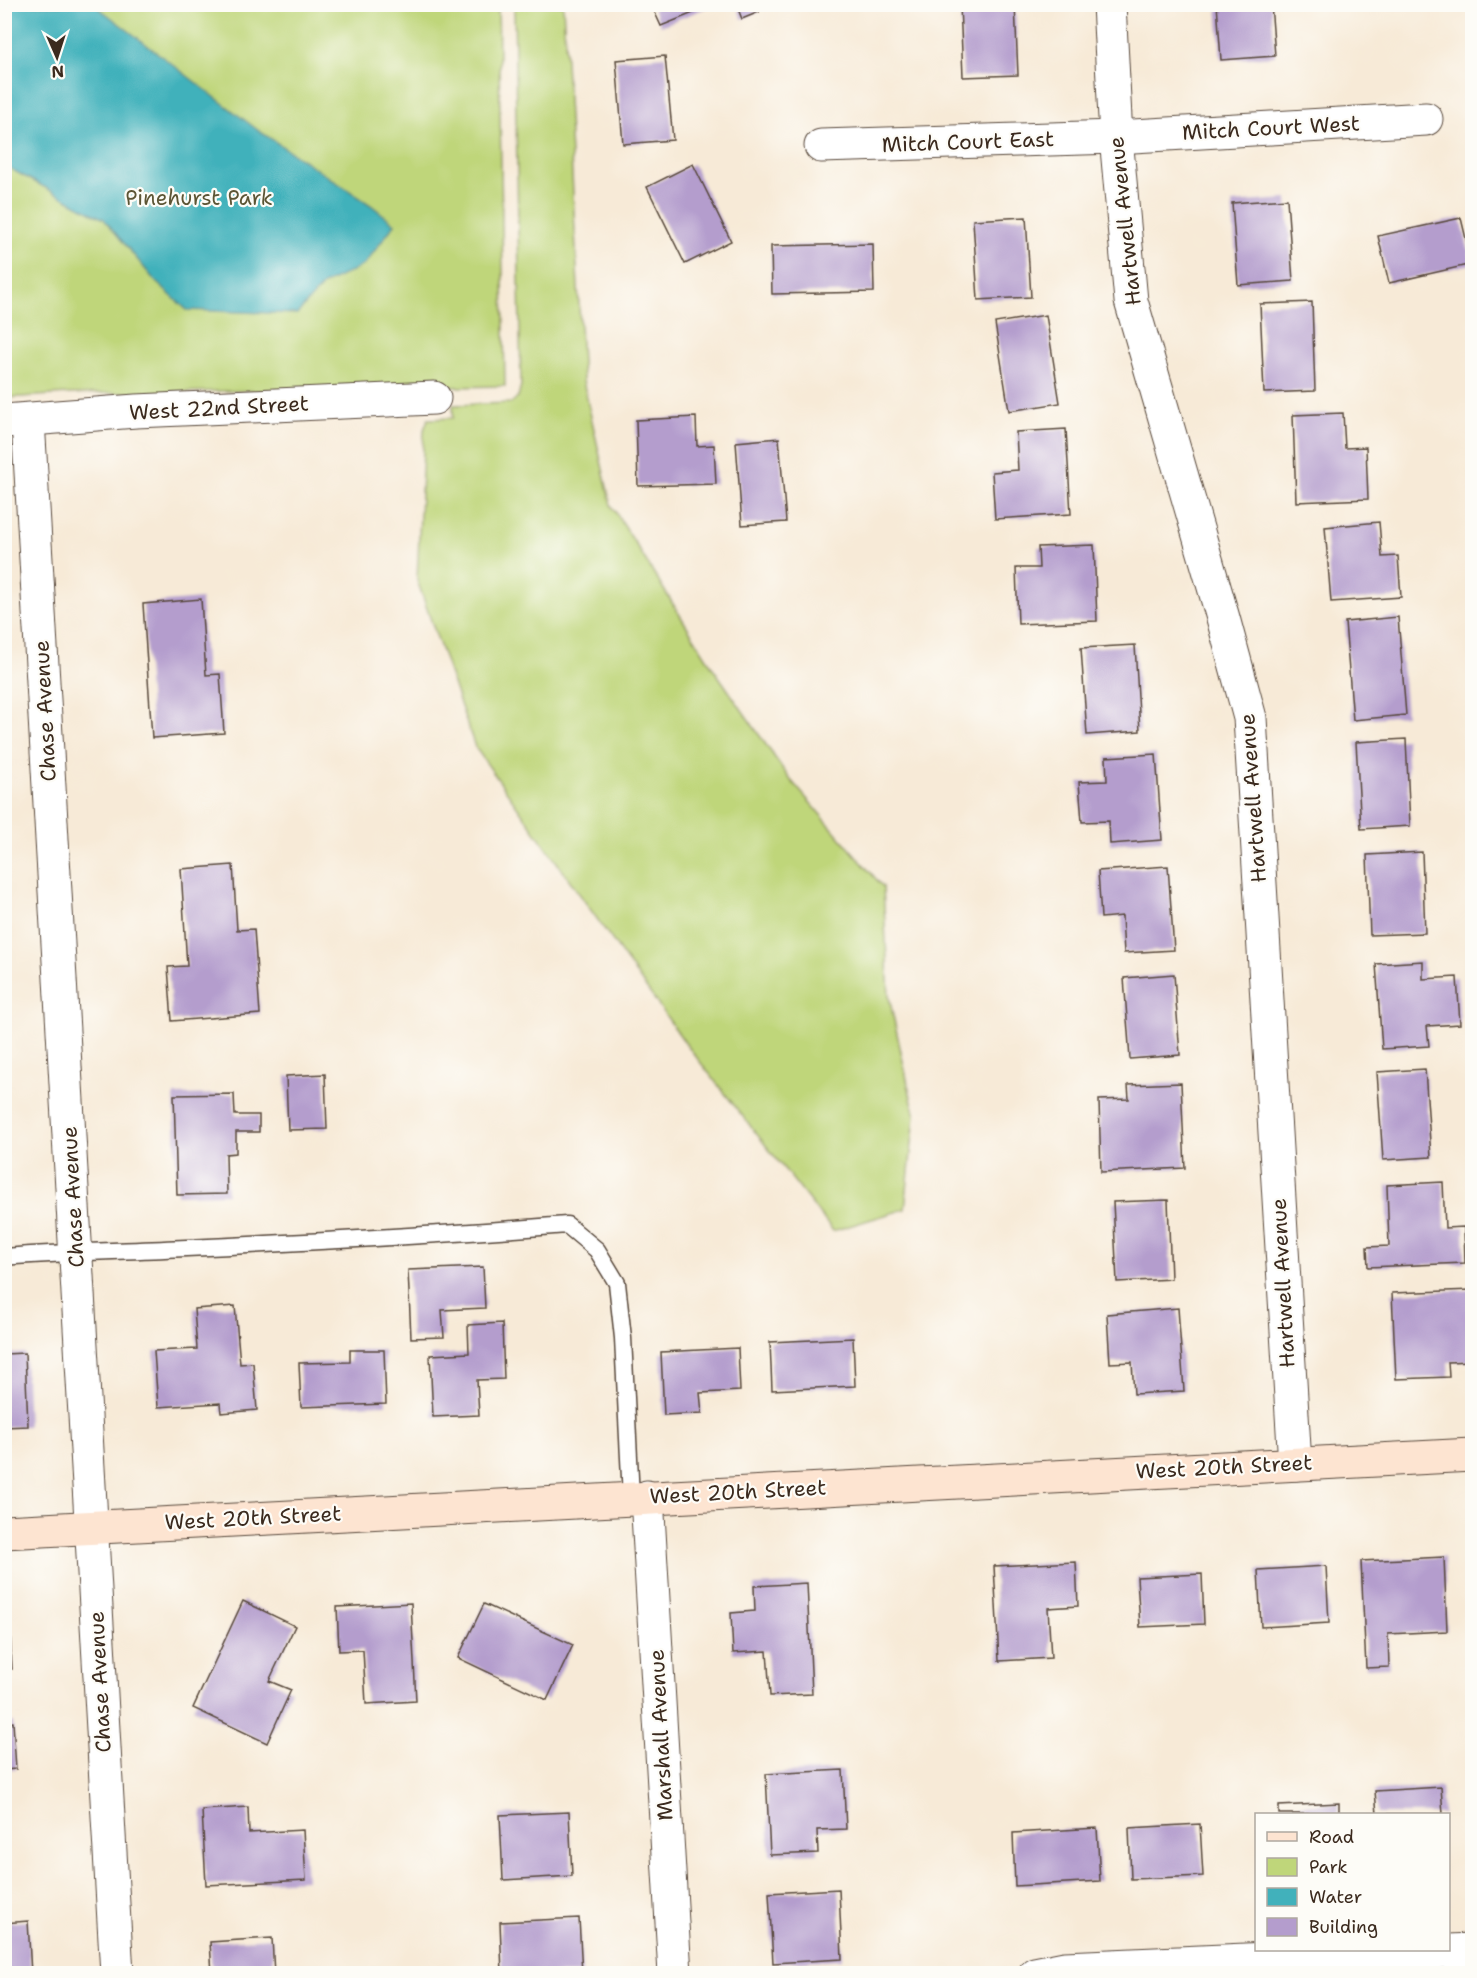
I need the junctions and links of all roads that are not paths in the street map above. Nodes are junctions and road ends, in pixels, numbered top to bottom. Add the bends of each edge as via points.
1 (1109, 4) edge
2 (1426, 119) dead end
3 (1116, 137) junction
4 (821, 146) dead end
5 (434, 398) dead end
6 (16, 420) edge
7 (76, 1251) junction
8 (4, 1257) edge
9 (1473, 1455) edge
10 (1294, 1464) junction
11 (639, 1498) junction
12 (92, 1526) junction
13 (4, 1532) edge
14 (1473, 1950) edge
15 (117, 1974) edge
16 (675, 1974) edge
17 (1035, 1974) edge

1 - 3 street, Hartwell Avenue
2 - 3 street, Mitch Court West
3 - 4 street, Mitch Court East
3 - 10 street, Hartwell Avenue via 1131,301 1250,718
5 - 6 street, West 22nd Street
6 - 7 street, Chase Avenue
7 - 8 lane
7 - 11 lane via 371,1239 567,1225 597,1250 617,1283
7 - 12 street, Chase Avenue
9 - 10 street, West 20th Street
10 - 11 street, West 20th Street
11 - 12 street, West 20th Street
11 - 16 street, Marshall Avenue
12 - 13 street, West 20th Street
12 - 15 street, Chase Avenue
14 - 17 street via 1065,1968

